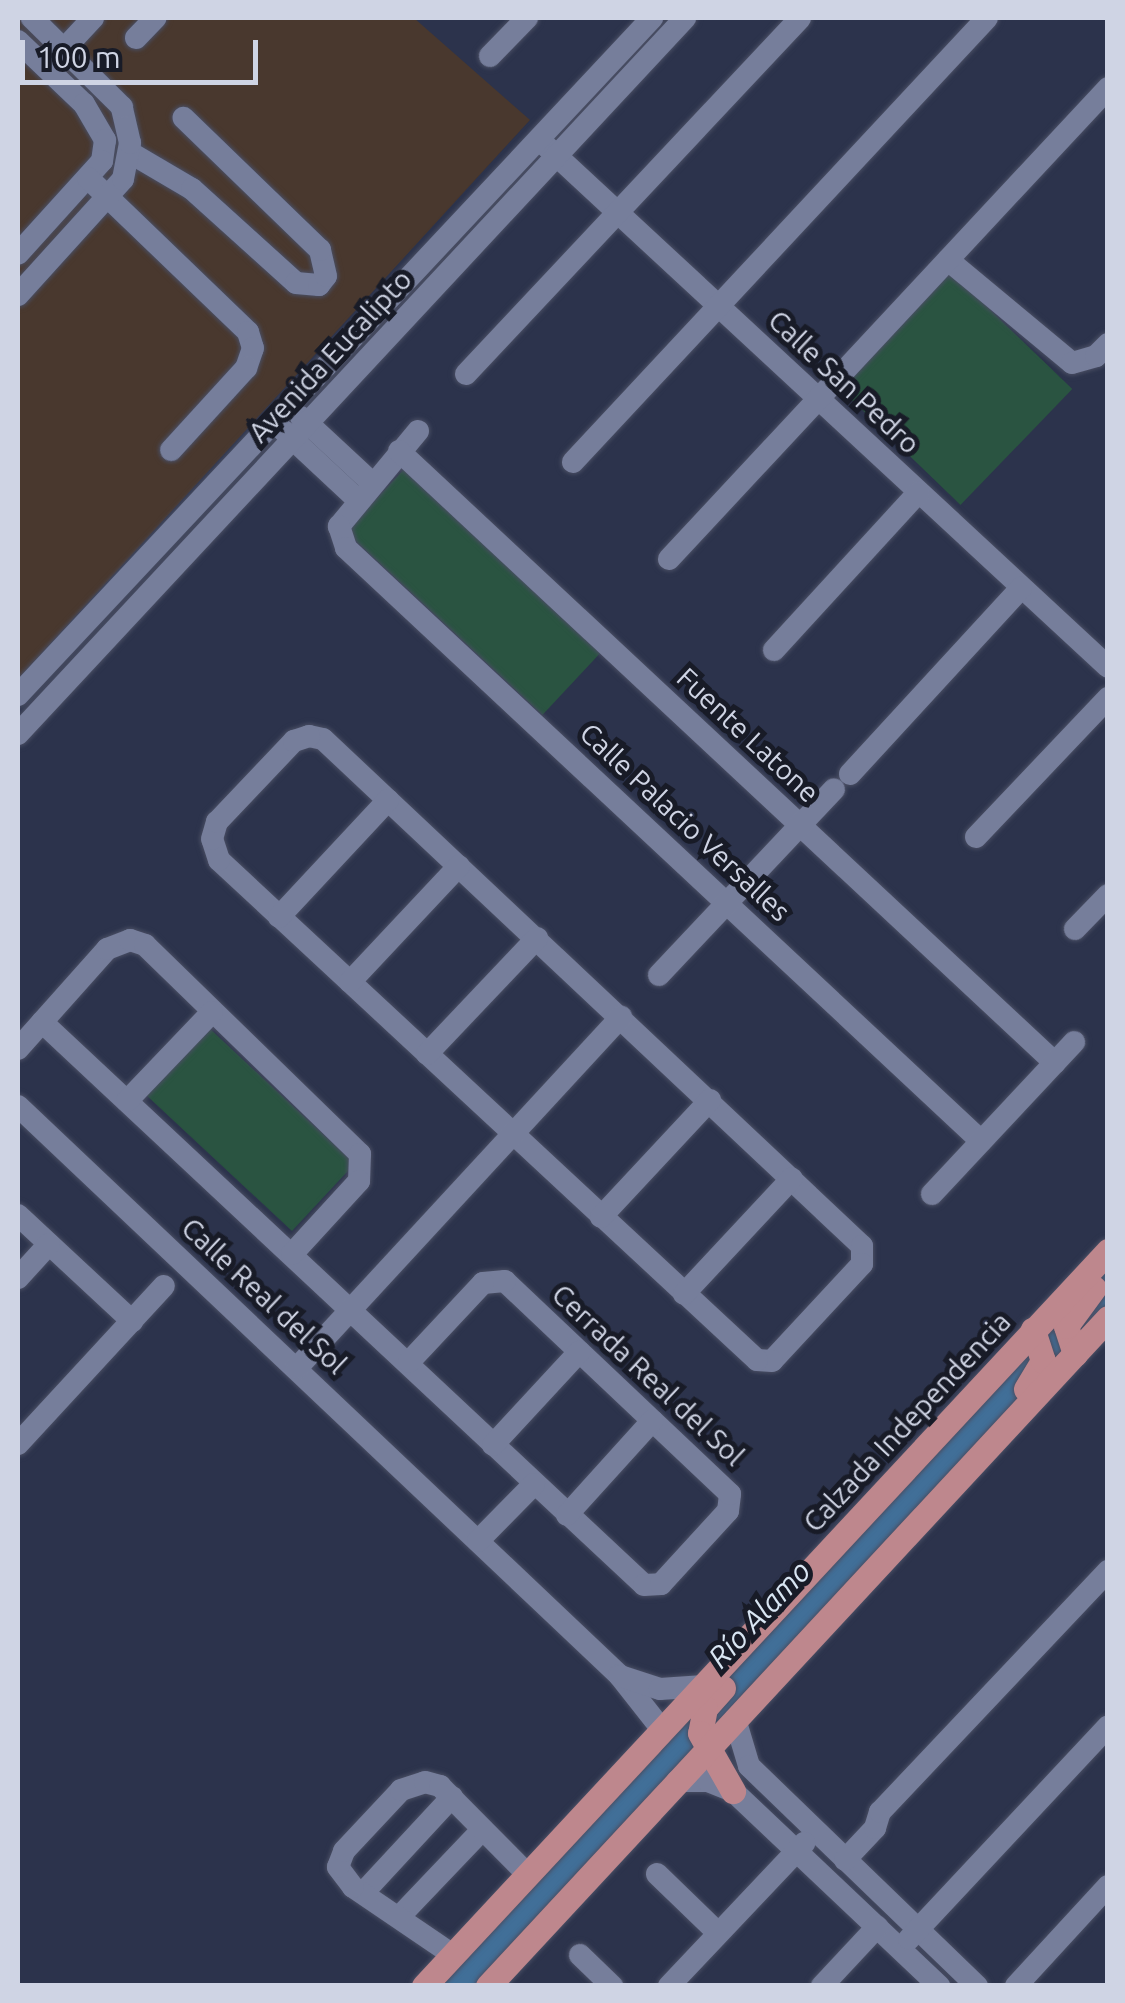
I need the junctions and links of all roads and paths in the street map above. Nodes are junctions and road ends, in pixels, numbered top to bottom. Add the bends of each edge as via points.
1 (32, 18) edge
2 (93, 18) edge
3 (155, 18) edge
4 (527, 18) edge
5 (652, 18) edge
6 (685, 18) edge
7 (800, 18) edge
8 (987, 18) edge
9 (136, 38) dead end
10 (18, 42) edge
11 (64, 48) junction
12 (490, 56) dead end
13 (1108, 88) edge
14 (184, 118) dead end
15 (548, 148) junction
16 (129, 152) junction
17 (88, 178) junction
18 (108, 198) junction
19 (617, 213) junction
20 (18, 254) edge
21 (948, 260) junction
22 (18, 295) edge
23 (716, 305) junction
24 (1108, 344) edge
25 (466, 374) dead end
26 (819, 398) junction
27 (282, 415) junction
28 (418, 431) dead end
29 (302, 432) junction
30 (171, 450) dead end
31 (400, 451) junction
32 (573, 462) dead end
33 (364, 491) junction
34 (919, 492) junction
35 (669, 559) dead end
36 (1021, 588) junction
37 (774, 650) dead end
38 (1108, 667) edge
39 (18, 695) edge
40 (1108, 698) edge
41 (18, 734) edge
42 (388, 800) junction
43 (801, 825) junction
44 (976, 838) dead end
45 (459, 866) junction
46 (1108, 895) edge
47 (728, 902) junction
48 (279, 916) junction
49 (1075, 929) dead end
50 (537, 938) junction
51 (659, 975) dead end
52 (350, 982) junction
53 (212, 1012) junction
54 (621, 1017) junction
55 (42, 1022) junction
56 (1074, 1042) dead end
57 (18, 1048) edge
58 (427, 1054) junction
59 (1054, 1063) junction
60 (710, 1100) junction
61 (128, 1102) junction
62 (18, 1106) edge
63 (512, 1134) junction
64 (982, 1141) junction
65 (792, 1178) junction
66 (932, 1194) dead end
67 (18, 1215) edge
68 (602, 1217) junction
69 (49, 1244) junction
70 (1108, 1251) edge
71 (292, 1254) junction
72 (1108, 1274) edge
73 (18, 1278) edge
74 (164, 1286) dead end
75 (684, 1294) junction
76 (351, 1308) junction
77 (1108, 1318) edge
78 (132, 1320) junction
79 (1034, 1330) junction
80 (579, 1352) junction
81 (1075, 1354) junction
82 (409, 1362) junction
83 (297, 1368) junction
84 (652, 1421) junction
85 (18, 1444) edge
86 (493, 1445) junction
87 (970, 1467) junction
88 (529, 1479) junction
89 (567, 1515) junction
90 (473, 1536) junction
91 (829, 1551) junction
92 (1108, 1571) edge
93 (619, 1675) junction
94 (704, 1686) junction
95 (736, 1720) junction
96 (1108, 1726) edge
97 (662, 1731) junction
98 (706, 1751) junction
99 (677, 1781) junction
100 (733, 1791) junction
101 (452, 1797) junction
102 (482, 1830) junction
103 (815, 1832) junction
104 (796, 1851) junction
105 (840, 1854) junction
106 (657, 1874) dead end
107 (528, 1875) junction
108 (1108, 1886) edge
109 (363, 1894) junction
110 (400, 1916) junction
111 (877, 1927) junction
112 (918, 1930) junction
113 (718, 1933) junction
114 (900, 1949) junction
115 (453, 1955) junction
116 (580, 1955) dead end
117 (424, 1986) edge
118 (488, 1986) edge
119 (612, 1986) edge
120 (669, 1986) edge
121 (822, 1986) edge
122 (939, 1986) edge
123 (977, 1986) edge
124 (1016, 1986) edge

1 - 11 street
2 - 11 street
3 - 9 street
4 - 12 street
5 - 15 street, Avenida Eucalipto
6 - 15 street, Avenida Eucalipto
7 - 19 street
8 - 23 street
10 - 17 street via 98,122 104,151
11 - 16 street via 122,107
13 - 21 street
14 - 16 street via 320,250 326,276 318,285 296,284 192,189
15 - 19 street, Calle San Pedro
15 - 27 street, Avenida Eucalipto
15 - 29 street, Avenida Eucalipto
16 - 18 street via 124,179
17 - 18 street
17 - 20 street
18 - 22 street
18 - 30 street via 248,332 253,348 246,368
19 - 23 street, Calle San Pedro
19 - 25 street
21 - 24 street via 1072,363 1096,356
21 - 26 street
23 - 26 street, Calle San Pedro
23 - 32 street
26 - 34 street, Calle San Pedro
26 - 35 street
27 - 29 street
27 - 39 street, Avenida Eucalipto
28 - 31 street
29 - 33 street
29 - 41 street, Avenida Eucalipto
31 - 33 street
31 - 43 street, Fuente Latone
33 - 47 street, Calle Palacio Versalles via 339,526 346,548
34 - 36 street, Calle San Pedro
34 - 37 street
36 - 38 street, Calle San Pedro
36 - 43 street
40 - 44 street
42 - 45 street
42 - 48 street
42 - 48 street via 323,739 309,736 294,741 216,822 212,839 219,860
43 - 47 street
43 - 59 street, Fuente Latone
45 - 50 street
45 - 52 street
46 - 49 street
47 - 51 street
47 - 64 street, Calle Palacio Versalles
48 - 52 street
50 - 54 street
50 - 58 street
52 - 58 street
53 - 55 street via 145,945 130,940 107,949
53 - 61 street
53 - 71 street via 352,1141 364,1165 359,1181
54 - 60 street
54 - 63 street
55 - 57 street
55 - 61 street, Cerrada Real del Sol
56 - 59 street
58 - 63 street
59 - 64 street
60 - 65 street
60 - 68 street
61 - 71 street, Cerrada Real del Sol
62 - 83 street, Calle Real del Sol
63 - 68 street
63 - 76 street
64 - 66 street
65 - 75 street
65 - 75 street via 864,1255 772,1361 757,1360
67 - 69 street
68 - 75 street
69 - 73 street
69 - 78 street
70 - 79 main road, Calzada Independencia
71 - 76 street, Cerrada Real del Sol
72 - 81 main road via 1066,1326
74 - 78 street
76 - 82 street, Cerrada Real del Sol
76 - 83 street
77 - 81 main road
78 - 85 street
79 - 87 main road via 1040,1372 974,1446
79 - 91 main road, Calzada Independencia
80 - 82 street, Cerrada Real del Sol via 493,1277
80 - 84 street, Cerrada Real del Sol
80 - 86 street
81 - 87 main road
82 - 86 street, Cerrada Real del Sol
83 - 90 street, Calle Real del Sol
84 - 89 street
84 - 89 street, Cerrada Real del Sol via 730,1494 728,1511 652,1588
86 - 88 street, Cerrada Real del Sol
87 - 95 main road
88 - 89 street, Cerrada Real del Sol
88 - 90 street
90 - 93 street, Calle Real del Sol
91 - 94 main road, Calzada Independencia
91 - 98 main road via 815,1583 705,1708 699,1721
92 - 105 street via 880,1812 876,1828
93 - 94 street, Calle Real del Sol via 660,1689
93 - 97 street, Calle Real del Sol
94 - 97 main road, Calzada Independencia
95 - 98 main road
95 - 103 street via 749,1766
96 - 112 street
97 - 107 main road, Calzada Independencia
98 - 99 main road
98 - 100 main road
99 - 100 street via 708,1781
99 - 118 main road
100 - 104 street
101 - 102 street
101 - 109 street
101 - 109 street via 425,1782 411,1784 344,1851 338,1866
102 - 107 street
102 - 110 street
103 - 104 street
103 - 105 street
104 - 111 street
104 - 113 street
105 - 112 street
106 - 113 street
107 - 115 main road, Calzada Independencia
108 - 124 street
109 - 110 street
110 - 115 street
111 - 114 street
111 - 121 street
112 - 114 street
112 - 123 street
113 - 120 street
114 - 122 street
115 - 117 main road, Calzada Independencia
116 - 119 street

